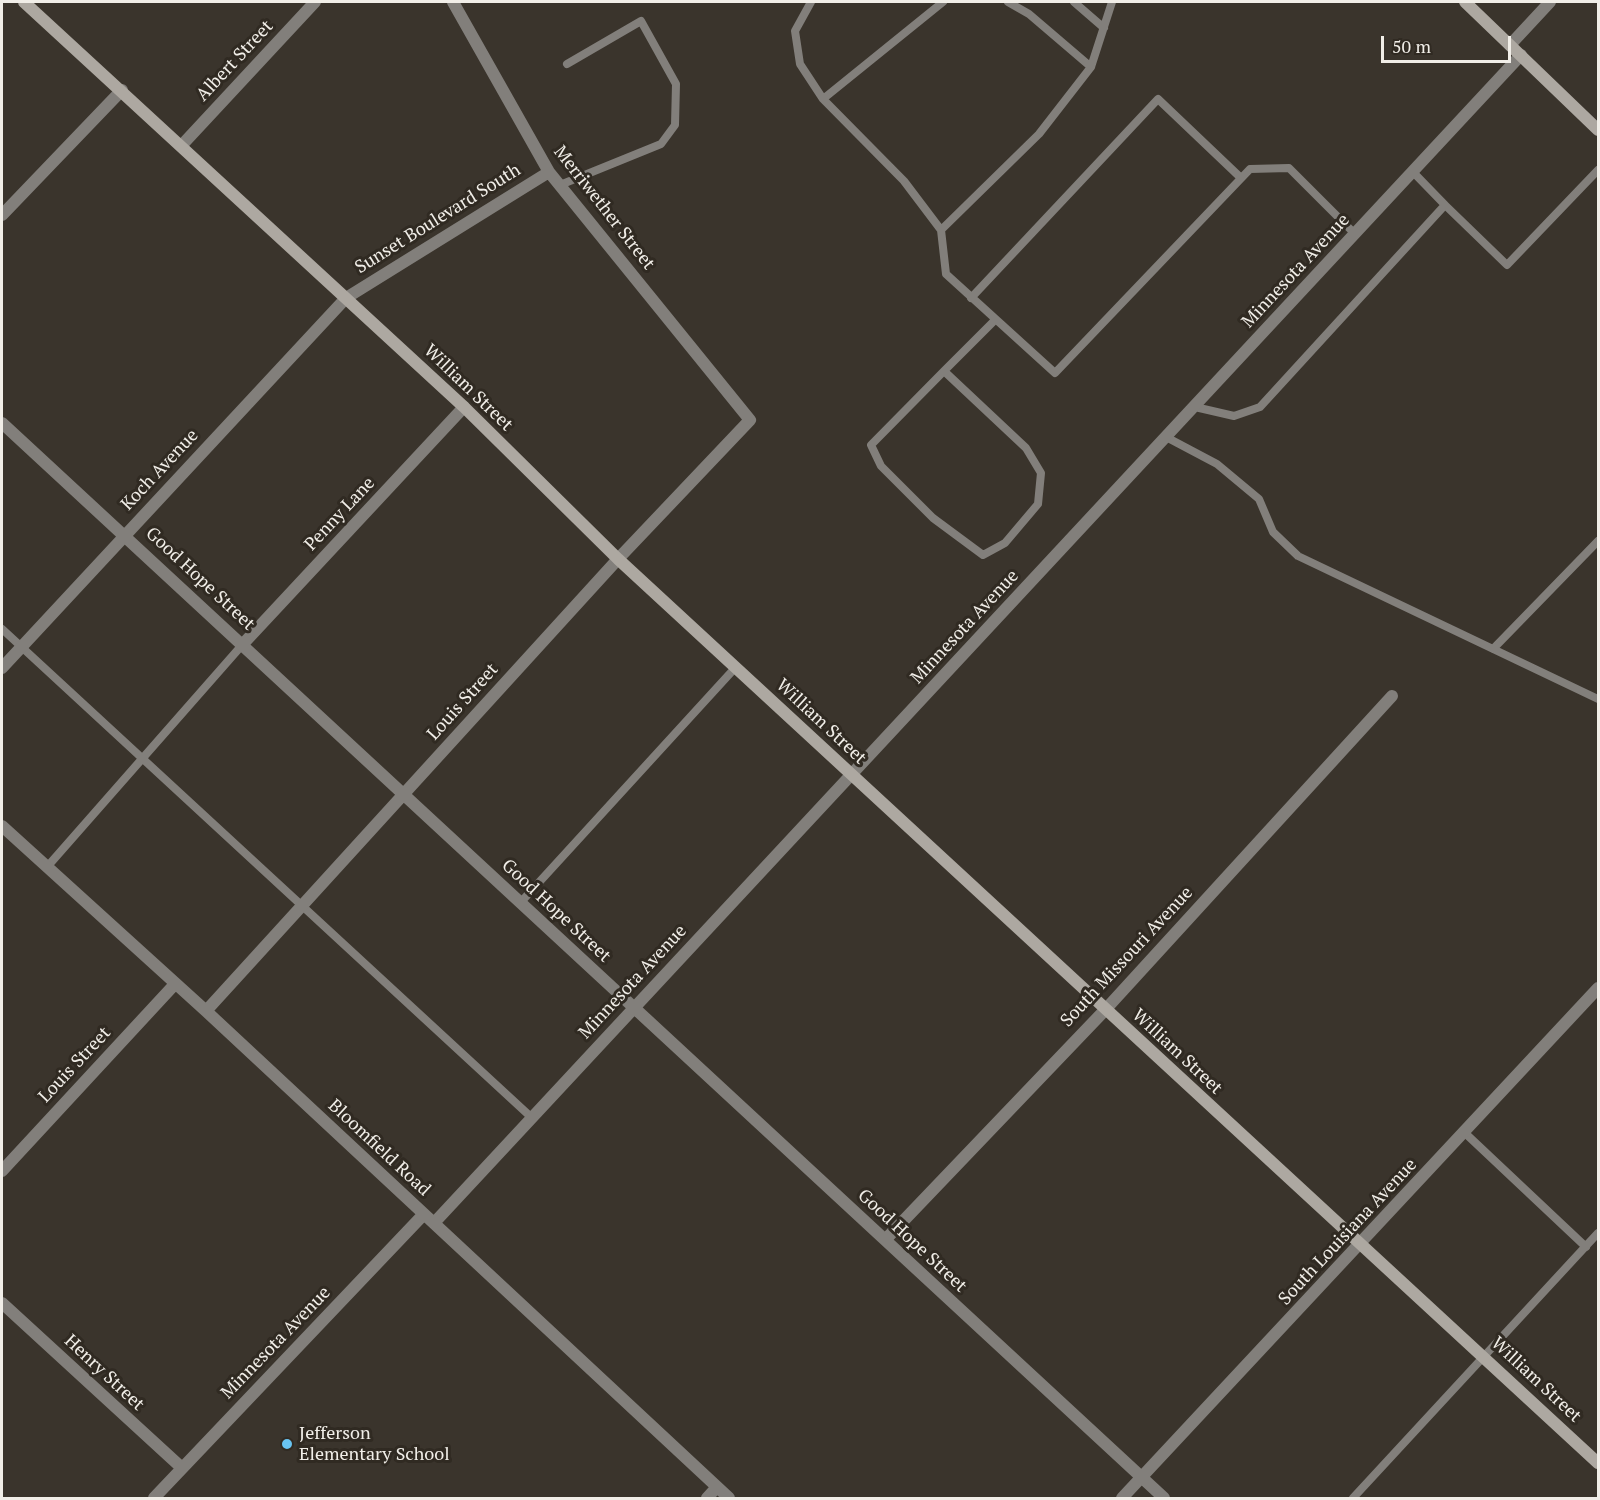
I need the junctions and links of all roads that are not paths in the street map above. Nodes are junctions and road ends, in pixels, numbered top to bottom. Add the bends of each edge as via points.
1 (24, 2) edge
2 (315, 2) edge
3 (453, 2) edge
4 (943, 2) edge
5 (1008, 2) edge
6 (1074, 2) edge
7 (1112, 2) edge
8 (1465, 2) edge
9 (1550, 2) edge
10 (806, 4) edge
11 (1104, 28) junction
12 (1510, 45) junction
13 (1521, 55) junction
14 (567, 64) dead end
15 (1091, 67) junction
16 (122, 90) junction
17 (823, 99) junction
18 (1599, 130) edge
19 (182, 146) junction
20 (1599, 170) edge
21 (549, 172) junction
22 (1413, 172) junction
23 (1241, 178) junction
24 (560, 185) junction
25 (1445, 205) junction
26 (2, 216) edge
27 (941, 230) junction
28 (1355, 234) junction
29 (346, 298) junction
30 (971, 298) junction
31 (995, 320) junction
32 (944, 371) junction
33 (464, 407) junction
34 (1195, 407) junction
35 (750, 420) joint
36 (2, 423) edge
37 (1166, 437) junction
38 (125, 535) junction
39 (1599, 541) edge
40 (618, 559) junction
41 (2, 629) edge
42 (243, 644) junction
43 (21, 647) junction
44 (1492, 649) junction
45 (2, 668) edge
46 (735, 668) junction
47 (1392, 696) dead end
48 (1599, 699) edge
49 (142, 759) junction
50 (852, 775) junction
51 (404, 794) junction
52 (2, 826) edge
53 (47, 867) junction
54 (520, 902) junction
55 (301, 907) junction
56 (175, 984) junction
57 (1599, 988) edge
58 (633, 1008) junction
59 (1104, 1010) junction
60 (206, 1011) junction
61 (531, 1117) junction
62 (1465, 1132) junction
63 (2, 1171) edge
64 (424, 1214) junction
65 (434, 1223) junction
66 (1599, 1233) edge
67 (885, 1240) junction
68 (1360, 1245) junction
69 (1586, 1246) junction
70 (2, 1303) edge
71 (1484, 1356) junction
72 (1599, 1462) edge
73 (182, 1468) junction
74 (1141, 1478) junction
75 (717, 1487) junction
76 (154, 1498) edge
77 (707, 1498) edge
78 (729, 1498) edge
79 (1122, 1498) edge
80 (1164, 1498) edge
81 (1353, 1498) edge

1 - 16 main road, William Street
2 - 19 street, Albert Street
3 - 21 street, Merriwether Street
4 - 17 lane
5 - 15 lane via 1029,14
6 - 11 lane
7 - 11 lane
8 - 12 main road
9 - 12 street
10 - 17 lane via 795,31 800,64
11 - 15 lane
12 - 13 main road
13 - 18 main road
13 - 22 street, Minnesota Avenue
14 - 24 lane via 641,21 676,84 675,125 661,144
15 - 27 lane via 1039,134
16 - 19 main road, William Street
16 - 26 street
17 - 27 lane via 904,181
19 - 29 main road, William Street
20 - 25 lane via 1507,265
21 - 24 street, Merriwether Street
21 - 29 street, Sunset Boulevard South
22 - 25 lane
22 - 28 street, Minnesota Avenue
23 - 28 lane via 1250,169 1289,168
23 - 30 lane via 1158,99
23 - 31 lane via 1055,373
24 - 35 street, Merriwether Street
25 - 34 lane via 1260,407 1234,416
27 - 30 lane via 946,274
28 - 34 street, Minnesota Avenue
29 - 33 main road, William Street
29 - 38 street, Koch Avenue
30 - 31 lane
31 - 32 lane
32 - 32 lane via 871,445 881,466 933,518 983,555 1005,543 1038,504 1041,473 1026,448
33 - 40 main road, William Street
33 - 42 street, Penny Lane
34 - 37 street, Minnesota Avenue
35 - 40 street, Louis Street
36 - 38 street, Good Hope Street
37 - 44 lane via 1217,464 1259,499 1273,532 1298,556
37 - 50 street, Minnesota Avenue
38 - 42 street, Good Hope Street
38 - 43 street, Koch Avenue
39 - 44 lane
40 - 46 main road, William Street
40 - 51 street, Louis Street
41 - 43 lane
42 - 49 lane
42 - 51 street, Good Hope Street
43 - 45 street, Koch Avenue
43 - 49 lane
44 - 48 lane
46 - 50 main road, William Street
46 - 54 lane
47 - 59 street, South Missouri Avenue
49 - 53 lane
49 - 55 lane
50 - 58 street, Minnesota Avenue
50 - 59 main road, William Street
51 - 54 street, Good Hope Street
51 - 55 street, Louis Street
52 - 53 street, Bloomfield Road
53 - 56 street, Bloomfield Road
54 - 58 street, Good Hope Street
55 - 60 street, Louis Street
55 - 61 lane
56 - 60 street, Bloomfield Road
56 - 63 street, Louis Street
57 - 62 street, South Louisiana Avenue
58 - 61 street, Minnesota Avenue
58 - 67 street, Good Hope Street
59 - 67 street, South Missouri Avenue
59 - 68 main road, William Street
60 - 64 street, Bloomfield Road
61 - 65 street, Minnesota Avenue
62 - 68 street, South Louisiana Avenue
62 - 69 lane
64 - 65 street, Bloomfield Road
64 - 73 street, Minnesota Avenue
65 - 75 street, Bloomfield Road
66 - 69 lane
67 - 74 street, Good Hope Street
68 - 71 main road, William Street
68 - 74 street, South Louisiana Avenue
69 - 71 lane
70 - 73 street, Henry Street
71 - 72 main road, William Street
71 - 81 lane
73 - 76 street, Minnesota Avenue
74 - 79 street, South Louisiana Avenue
74 - 80 street, Good Hope Street
75 - 77 street
75 - 78 street, Bloomfield Road

